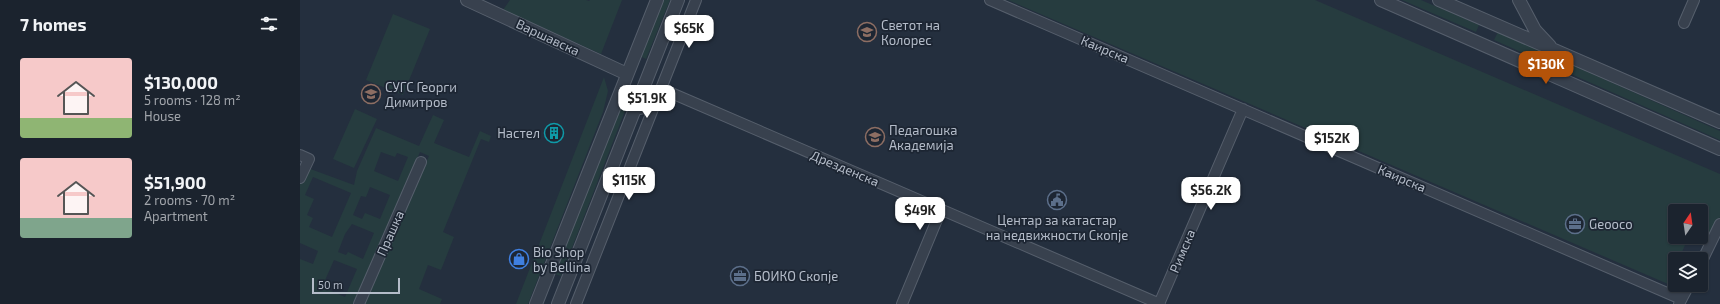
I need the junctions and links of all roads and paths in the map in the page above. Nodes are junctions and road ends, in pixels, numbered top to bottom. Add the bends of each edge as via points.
1 (467, 0) edge
2 (657, 0) edge
3 (678, 0) edge
4 (696, 0) edge
5 (990, 0) edge
6 (1381, 0) edge
7 (1457, 0) edge
8 (1519, 0) edge
9 (1694, 0) edge
10 (1442, 1) edge
11 (1684, 23) dead end
12 (1553, 50) junction
13 (627, 74) junction
14 (662, 89) junction
15 (655, 106) junction
16 (1243, 109) junction
17 (634, 110) junction
18 (1720, 122) edge
19 (1720, 149) edge
20 (300, 155) edge
21 (421, 162) dead end
22 (300, 178) edge
23 (941, 210) junction
24 (1720, 224) edge
25 (1706, 252) edge
26 (1685, 292) edge
27 (1680, 302) edge
28 (359, 304) edge
29 (536, 304) edge
30 (558, 304) edge
31 (576, 304) edge
32 (902, 304) edge
33 (1159, 304) edge

1 - 13 street, Варшавска
2 - 13 street
3 - 17 street
4 - 14 street
5 - 16 street, Каирска
6 - 19 street
7 - 10 street
8 - 12 street via 1536,30
9 - 11 street
10 - 12 street
12 - 18 street
13 - 29 street
14 - 15 street
14 - 23 street, Дрезденска
15 - 17 street
15 - 31 street
16 - 27 street, Каирска
16 - 33 street, Римска
17 - 30 street
20 - 22 street via 309,159
21 - 28 street, Прашка
23 - 32 street
23 - 33 street, Дрезденска
24 - 25 street
26 - 27 street

